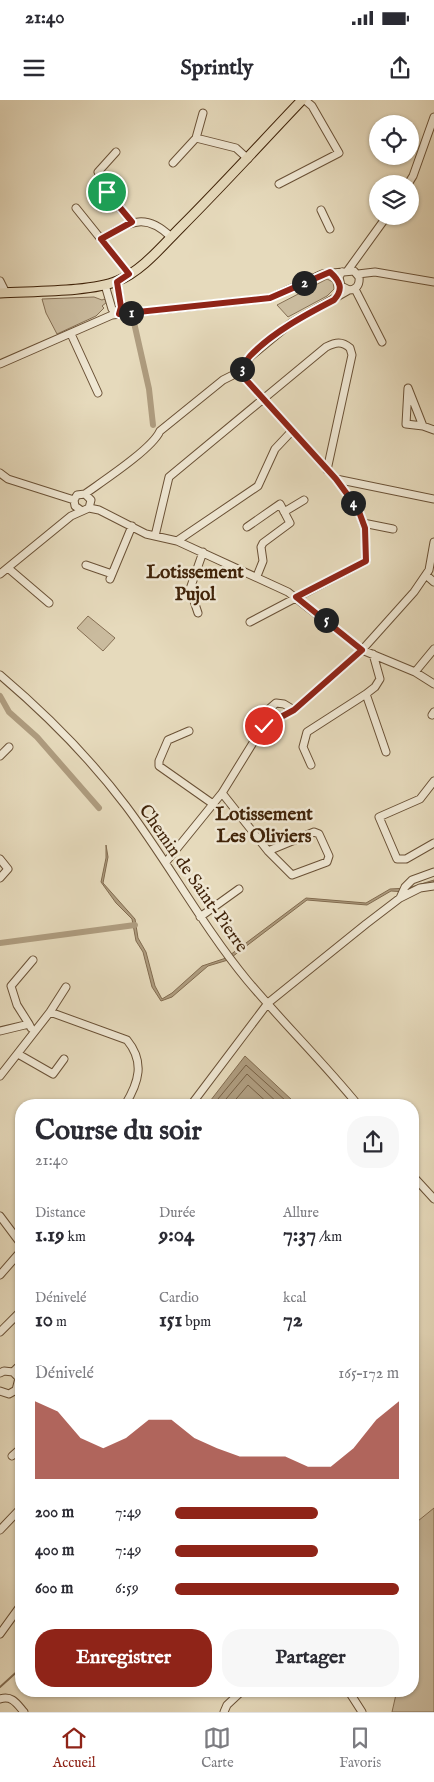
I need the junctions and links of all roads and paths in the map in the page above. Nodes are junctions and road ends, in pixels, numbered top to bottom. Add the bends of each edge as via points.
1 (305, 100) edge
2 (203, 113) dead end
3 (434, 117) edge
4 (196, 138) junction
5 (116, 152) dead end
6 (248, 159) junction
7 (173, 163) dead end
8 (413, 175) edge
9 (279, 184) dead end
10 (76, 208) dead end
11 (321, 210) dead end
12 (132, 222) junction
13 (380, 225) edge
14 (330, 229) dead end
15 (171, 237) junction
16 (101, 239) junction
17 (355, 262) junction
18 (345, 271) junction
19 (330, 272) junction
20 (129, 274) junction
21 (358, 276) junction
22 (0, 281) edge
23 (117, 282) junction
24 (434, 282) edge
25 (340, 283) junction
26 (105, 285) junction
27 (352, 290) junction
28 (3, 293) edge
29 (339, 294) junction
30 (119, 314) junction
31 (71, 334) junction
32 (382, 342) dead end
33 (0, 364) edge
34 (239, 372) junction
35 (98, 393) dead end
36 (263, 399) junction
37 (423, 426) junction
38 (434, 430) edge
39 (291, 432) junction
40 (327, 470) junction
41 (0, 473) edge
42 (336, 479) junction
43 (434, 499) edge
44 (89, 500) junction
45 (304, 500) dead end
46 (75, 503) junction
47 (82, 511) junction
48 (284, 512) junction
49 (71, 516) junction
50 (363, 523) junction
51 (132, 526) junction
52 (247, 527) dead end
53 (393, 529) dead end
54 (155, 536) junction
55 (176, 541) junction
56 (433, 546) edge
57 (203, 552) junction
58 (86, 565) dead end
59 (8, 568) junction
60 (0, 574) edge
61 (426, 575) junction
62 (257, 576) junction
63 (434, 582) edge
64 (296, 597) junction
65 (48, 603) dead end
66 (198, 613) dead end
67 (250, 622) dead end
68 (434, 649) edge
69 (362, 650) junction
70 (373, 654) junction
71 (415, 672) junction
72 (0, 675) edge
73 (434, 684) edge
74 (366, 694) junction
75 (294, 710) junction
76 (268, 723) junction
77 (189, 731) dead end
78 (9, 747) dead end
79 (386, 752) dead end
80 (0, 756) edge
81 (311, 765) dead end
82 (434, 781) edge
83 (222, 792) junction
84 (214, 804) junction
85 (434, 843) edge
86 (268, 851) junction
87 (0, 859) edge
88 (166, 862) junction
89 (434, 872) edge
90 (0, 878) edge
91 (434, 886) edge
92 (238, 889) dead end
93 (401, 896) junction
94 (200, 917) junction
95 (33, 960) dead end
96 (66, 987) dead end
97 (268, 1003) junction
98 (50, 1012) junction
99 (29, 1024) junction
100 (0, 1030) edge
101 (35, 1032) junction
102 (18, 1054) junction
103 (64, 1059) dead end
104 (0, 1076) edge
105 (129, 1099) edge
106 (196, 1099) edge
107 (353, 1099) edge
108 (419, 1183) edge
109 (434, 1199) edge
110 (0, 1216) edge
111 (15, 1236) edge
112 (15, 1258) edge
113 (0, 1274) edge
114 (15, 1317) edge
115 (0, 1332) edge
116 (13, 1372) edge
117 (0, 1373) edge
118 (15, 1391) edge
119 (0, 1392) edge
120 (15, 1453) edge
121 (12, 1456) dead end
122 (15, 1514) edge
123 (0, 1530) edge
124 (15, 1613) edge
125 (0, 1634) edge
126 (236, 1697) edge
127 (352, 1697) edge
128 (0, 1699) edge
129 (24, 1712) edge
130 (224, 1712) edge
131 (362, 1712) edge

1 - 6 main road
1 - 9 street via 312,106 338,153
2 - 4 street
3 - 8 street
4 - 6 street via 236,148
4 - 7 street
5 - 12 street via 98,172 111,198
6 - 15 main road
10 - 16 street
11 - 14 street
12 - 15 street via 146,221
12 - 16 street
13 - 17 street
15 - 20 main road
16 - 20 street
17 - 18 street
17 - 21 street
18 - 19 street
18 - 21 street
18 - 25 street
19 - 25 street
19 - 30 street via 270,298
20 - 23 main road
21 - 24 street via 370,273 397,275
21 - 27 street
22 - 28 street
23 - 26 main road
23 - 30 street
25 - 27 street
25 - 29 street
26 - 28 main road
26 - 30 street via 112,309
27 - 29 street
27 - 32 street
29 - 34 street via 278,334 250,357
30 - 31 street
31 - 33 street
31 - 35 street
34 - 36 street
34 - 44 street via 223,380 160,431 157,438 99,484
36 - 39 street
36 - 40 street via 326,346 342,343 350,348 349,371
36 - 54 street via 169,477
37 - 37 street via 420,418 408,388 406,424
37 - 38 street
39 - 40 street
39 - 55 street via 275,449 258,486
40 - 42 street
41 - 46 street via 8,480
42 - 43 street
42 - 50 street via 358,509
44 - 46 street via 77,495
44 - 47 street
44 - 51 street via 99,510
45 - 48 street
46 - 47 street
46 - 49 street
47 - 49 street
48 - 52 street via 280,504
48 - 62 street via 290,523 263,543 263,561
49 - 59 street
50 - 53 street
50 - 64 street via 366,561
51 - 54 street
51 - 58 street via 111,577
54 - 55 street
55 - 57 street
56 - 61 street
57 - 62 street
57 - 66 street via 190,589
59 - 60 street
59 - 65 street
61 - 63 street
61 - 69 street
62 - 64 street
64 - 67 street
64 - 69 street
68 - 71 street
69 - 70 street
69 - 75 street
70 - 71 street
70 - 74 street via 380,679
71 - 73 street
72 - 88 street, Chemin de Saint-Pierre via 29,699 84,755
74 - 79 street
74 - 81 street via 307,732 303,747
75 - 76 street
75 - 76 street via 276,703 269,709
76 - 83 street
77 - 84 street via 168,740 159,766
78 - 80 street
82 - 85 street via 420,799 379,817 397,859 406,859
83 - 84 street
83 - 86 street
84 - 88 street
86 - 86 street via 292,875 327,862 329,856 319,834 314,832
87 - 90 street via 8,869
88 - 94 street, Chemin de Saint-Pierre
89 - 93 street via 412,880
91 - 93 street
92 - 94 street
93 - 97 street
94 - 97 street, Chemin de Saint-Pierre
95 - 99 street via 11,986 17,1005
96 - 98 street
97 - 106 street
97 - 107 street, Chemin de Saint-Pierre
98 - 101 street
98 - 105 street via 128,1040 136,1051 140,1068 136,1088
99 - 100 street
99 - 101 street
101 - 102 street
102 - 103 street via 53,1074
102 - 104 street
108 - 109 street
110 - 111 street
112 - 113 street
114 - 115 street
116 - 117 street
118 - 119 street via 9,1394
120 - 121 street
122 - 123 street
124 - 125 street
126 - 130 street
127 - 131 street
128 - 129 street via 14,1700

